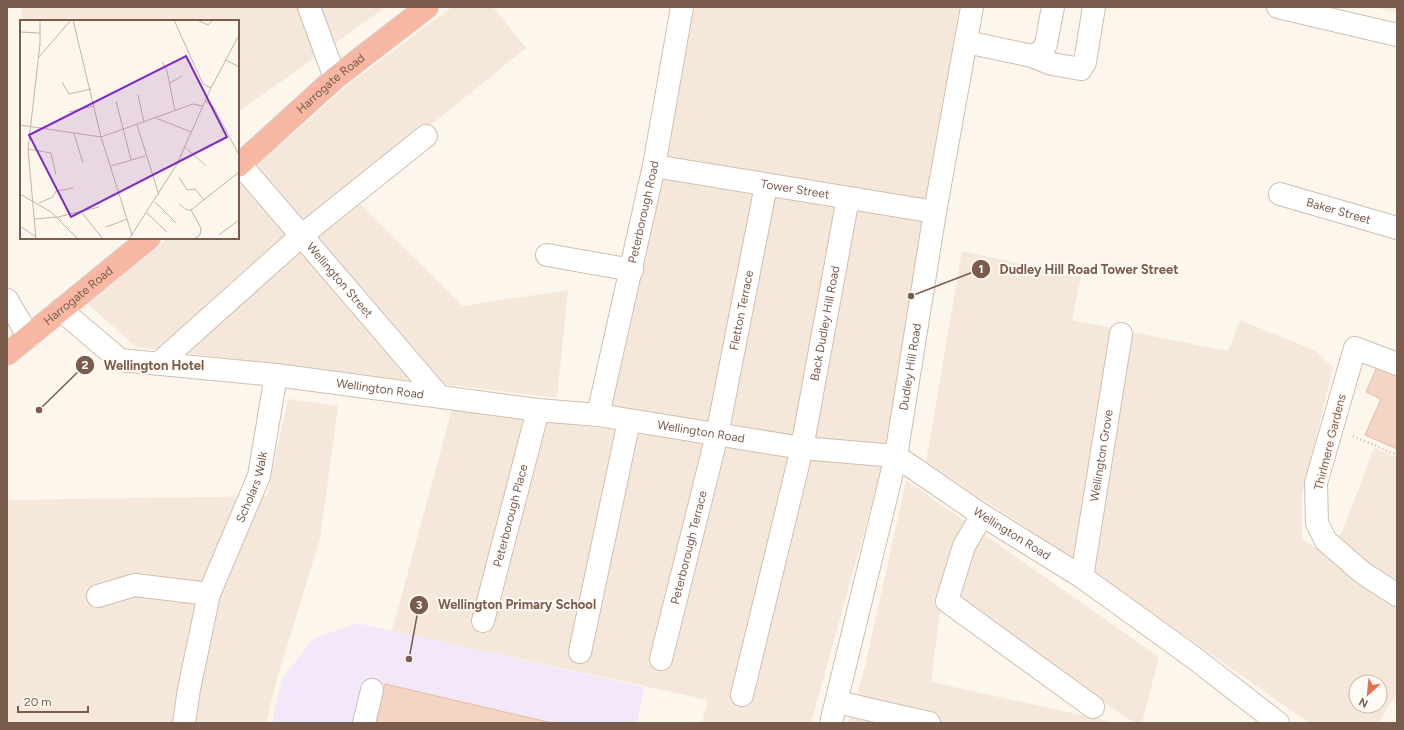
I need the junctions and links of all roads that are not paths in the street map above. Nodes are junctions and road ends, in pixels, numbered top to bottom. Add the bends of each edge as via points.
1 (309, 7) edge
2 (427, 7) edge
3 (682, 7) edge
4 (972, 7) edge
5 (1053, 7) edge
6 (1094, 7) edge
7 (1278, 7) edge
8 (1397, 35) edge
9 (966, 42) junction
10 (1032, 56) junction
11 (335, 78) junction
12 (426, 136) dead end
13 (239, 165) edge
14 (654, 166) junction
15 (766, 185) junction
16 (1280, 194) dead end
17 (848, 198) junction
18 (935, 212) junction
19 (1397, 228) edge
20 (302, 236) junction
21 (148, 239) edge
22 (547, 255) dead end
23 (632, 270) junction
24 (7, 300) edge
25 (61, 310) junction
26 (1121, 334) dead end
27 (29, 337) junction
28 (7, 354) edge
29 (158, 364) junction
30 (1397, 364) edge
31 (276, 376) junction
32 (439, 396) junction
33 (538, 410) junction
34 (598, 415) junction
35 (629, 421) junction
36 (717, 435) junction
37 (802, 448) junction
38 (896, 456) junction
39 (982, 515) junction
40 (1082, 577) junction
41 (209, 594) junction
42 (1397, 595) edge
43 (98, 596) dead end
44 (483, 621) dead end
45 (580, 652) dead end
46 (661, 659) dead end
47 (372, 690) dead end
48 (742, 695) dead end
49 (837, 702) junction
50 (1093, 707) dead end
51 (184, 723) edge
52 (364, 723) edge
53 (831, 723) edge
54 (929, 723) edge
55 (1278, 723) edge

1 - 11 street
2 - 11 highway, Harrogate Road
3 - 14 street, Peterborough Road
4 - 9 street, Dudley Hill Road
5 - 10 street via 1046,44 1042,52
6 - 10 street via 1081,69 1052,64
7 - 8 street
9 - 10 street
9 - 18 street, Dudley Hill Road
11 - 13 highway, Harrogate Road
12 - 20 street
13 - 20 street, Wellington Street
14 - 15 street, Tower Street
14 - 23 street, Peterborough Road
15 - 17 street, Tower Street
15 - 36 street, Fletton Terrace
16 - 19 street, Baker Street
17 - 18 street, Tower Street
17 - 37 street, Back Dudley Hill Road
18 - 38 street, Dudley Hill Road
20 - 29 street
20 - 32 street, Wellington Street
21 - 25 highway, Harrogate Road
22 - 23 street
23 - 34 street, Peterborough Road
24 - 27 street
25 - 27 highway, Harrogate Road
25 - 29 street, Wellington Road via 120,360
26 - 40 street, Wellington Grove
27 - 28 highway, Harrogate Road
29 - 31 street, Wellington Road
30 - 42 street, Thirlmere Gardens via 1355,348 1316,483 1317,523 1326,541 1362,573
31 - 32 street, Wellington Road
31 - 41 street, Scholars Walk via 259,476
32 - 33 street, Wellington Road
33 - 34 street, Wellington Road
33 - 44 street, Peterborough Place
34 - 35 street, Wellington Road
35 - 36 street, Wellington Road
35 - 45 street
36 - 37 street, Wellington Road
36 - 46 street, Peterborough Terrace
37 - 38 street, Wellington Road
37 - 48 street, Back Dudley Hill Road
38 - 39 street, Wellington Road
38 - 49 street, Dudley Hill Road
39 - 40 street, Wellington Road
39 - 50 street via 964,546 947,601
40 - 55 street, Wellington Road
41 - 43 street via 135,585
41 - 51 street, Scholars Walk
47 - 52 street
49 - 53 street, Dudley Hill Road
49 - 54 street

